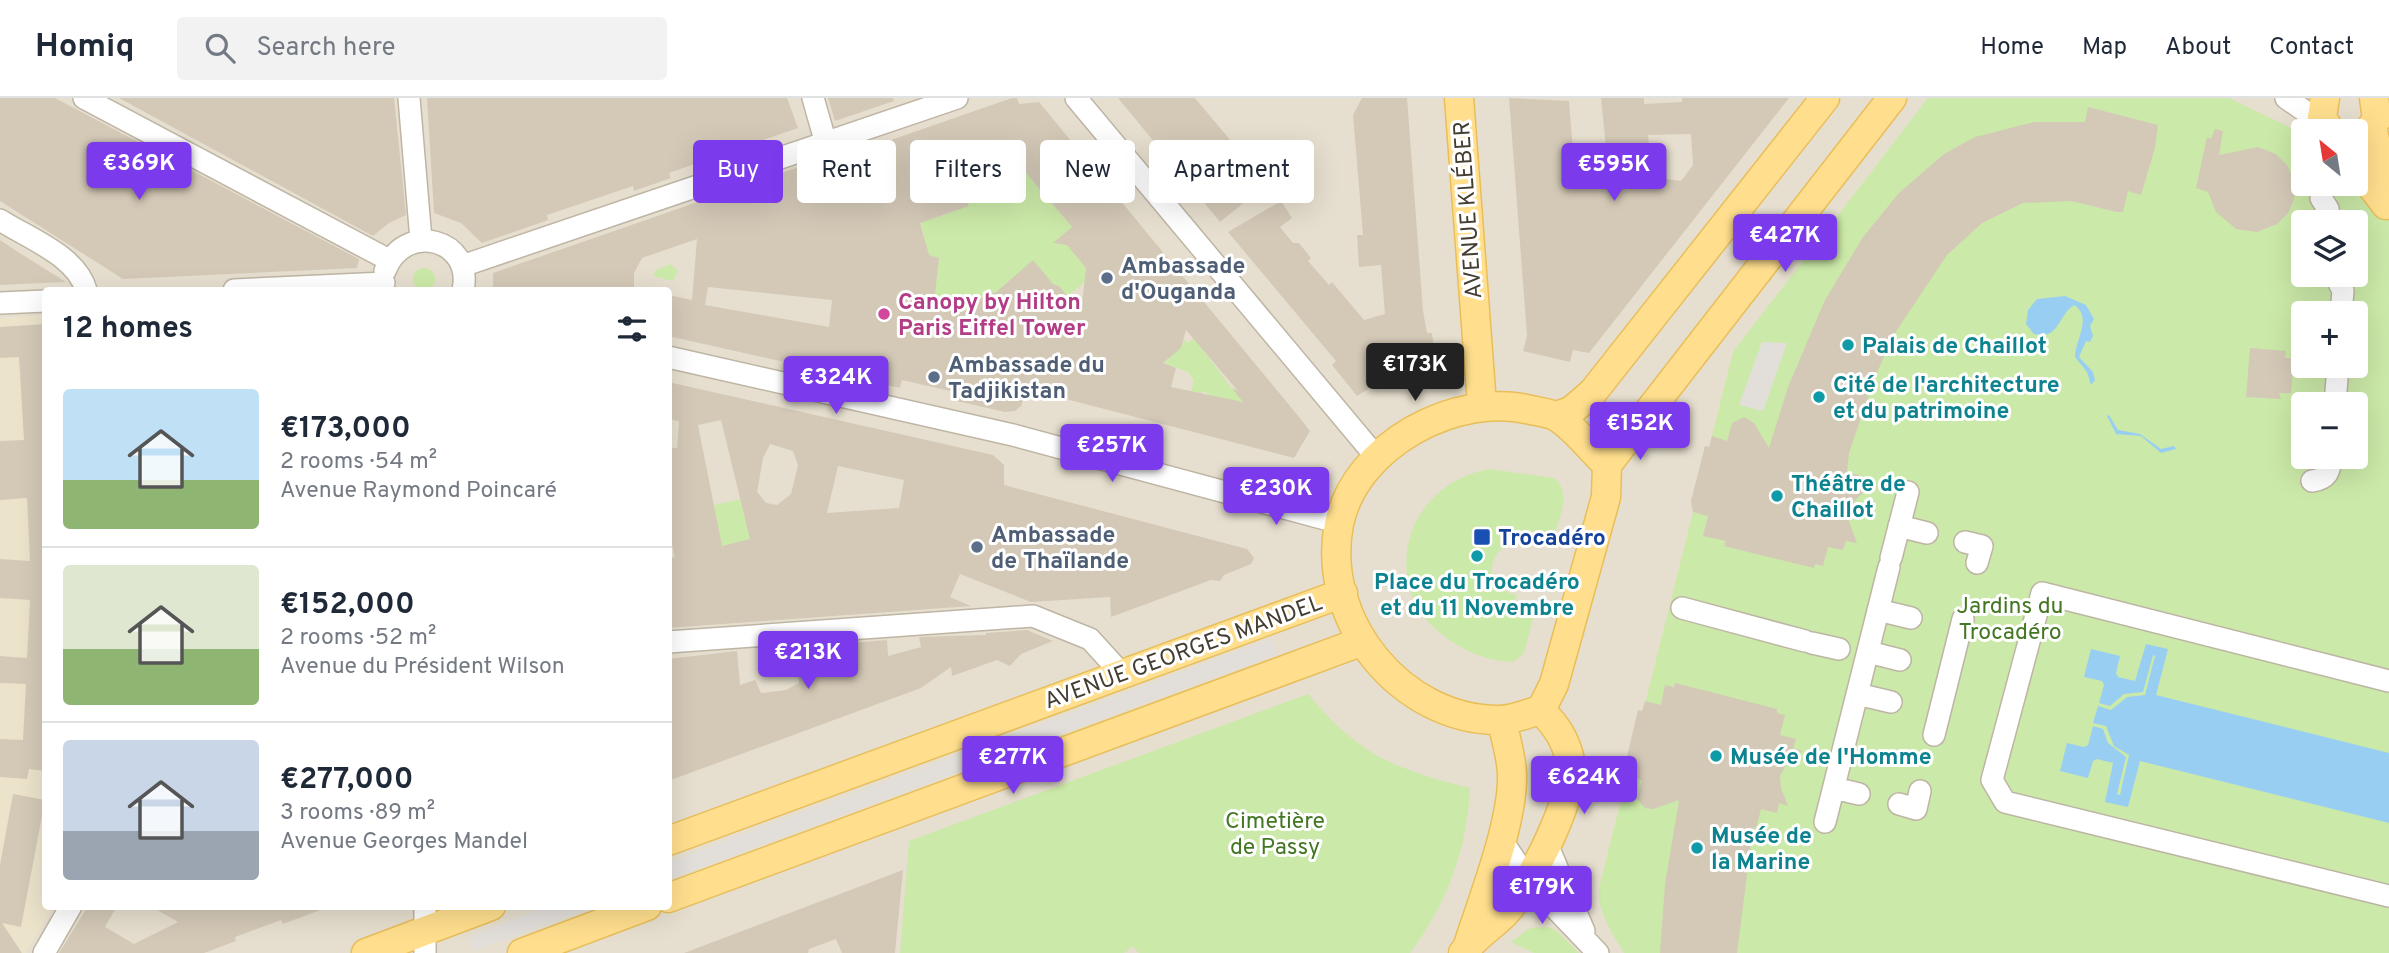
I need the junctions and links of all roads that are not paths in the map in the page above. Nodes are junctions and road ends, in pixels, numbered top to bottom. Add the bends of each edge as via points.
1 (84, 98) edge
2 (410, 98) edge
3 (813, 98) edge
4 (957, 98) edge
5 (1076, 98) edge
6 (1459, 98) edge
7 (1825, 98) edge
8 (1892, 98) edge
9 (2286, 98) edge
10 (2327, 118) edge
11 (2373, 120) edge
12 (825, 140) joint
13 (797, 150) edge
14 (2368, 182) edge
15 (2389, 201) edge
16 (2389, 210) edge
17 (0, 220) edge
18 (421, 240) junction
19 (389, 260) junction
20 (462, 266) junction
21 (385, 286) edge
22 (85, 287) edge
23 (347, 287) edge
24 (463, 287) edge
25 (42, 301) edge
26 (0, 303) edge
27 (672, 357) edge
28 (1482, 405) junction
29 (1556, 416) junction
30 (1378, 459) junction
31 (1607, 465) junction
32 (2330, 469) edge
33 (2312, 481) dead end
34 (1908, 492) dead end
35 (1339, 523) junction
36 (1899, 526) junction
37 (1927, 533) dead end
38 (1343, 593) junction
39 (1682, 608) dead end
40 (1878, 610) junction
41 (1911, 618) dead end
42 (1963, 619) dead end
43 (1363, 641) junction
44 (672, 642) edge
45 (1867, 654) junction
46 (1900, 660) dead end
47 (1121, 673) junction
48 (2389, 681) edge
49 (1857, 694) junction
50 (1891, 702) dead end
51 (1541, 710) junction
52 (1502, 720) junction
53 (1934, 736) dead end
54 (1834, 788) junction
55 (1920, 791) dead end
56 (1859, 794) dead end
57 (1899, 804) dead end
58 (1825, 822) dead end
59 (1501, 839) junction
60 (672, 840) edge
61 (1547, 844) junction
62 (1529, 881) junction
63 (2389, 896) edge
64 (672, 897) edge
65 (69, 910) edge
66 (480, 910) edge
67 (636, 910) edge
68 (424, 930) edge
69 (1592, 946) edge
70 (1468, 951) edge
71 (44, 953) edge
72 (366, 953) edge
73 (522, 953) edge

1 - 19 street
2 - 18 street
3 - 12 street
4 - 12 street
5 - 30 street
6 - 28 main road, AVENUE KLÉBER
7 - 29 main road via 1593,392 1571,411
8 - 31 main road
9 - 10 street
11 - 15 main road
13 - 20 street
14 - 16 main road
17 - 22 street via 71,264
18 - 19 street via 403,246
18 - 20 street via 446,247
19 - 21 street
20 - 24 street
21 - 23 street
25 - 26 street
27 - 35 street via 1013,435
28 - 29 main road
28 - 30 main road via 1423,426
29 - 31 main road
30 - 35 main road via 1351,492
31 - 51 main road via 1606,497 1554,684
32 - 33 street via 2326,477
34 - 36 street
35 - 38 main road
36 - 37 street
36 - 40 street
38 - 43 main road
38 - 47 main road, AVENUE GEORGES MANDEL
39 - 45 street
40 - 41 street
40 - 45 street
42 - 53 street via 1959,676
43 - 52 main road via 1388,674 1421,700 1460,715
43 - 64 main road
44 - 47 street via 1033,616 1090,639
45 - 46 street
45 - 49 street
47 - 60 main road, AVENUE GEORGES MANDEL
48 - 63 street via 2042,593 1993,780 2005,802
49 - 50 street
49 - 54 street
51 - 52 main road
51 - 61 main road via 1562,733 1570,762 1567,790
52 - 59 main road via 1512,772
54 - 56 street
54 - 58 street
55 - 57 street via 1916,809
59 - 62 street
59 - 70 main road
61 - 62 main road
61 - 69 street
62 - 69 street
62 - 70 main road
65 - 71 street
66 - 68 main road
67 - 73 main road
68 - 72 main road

